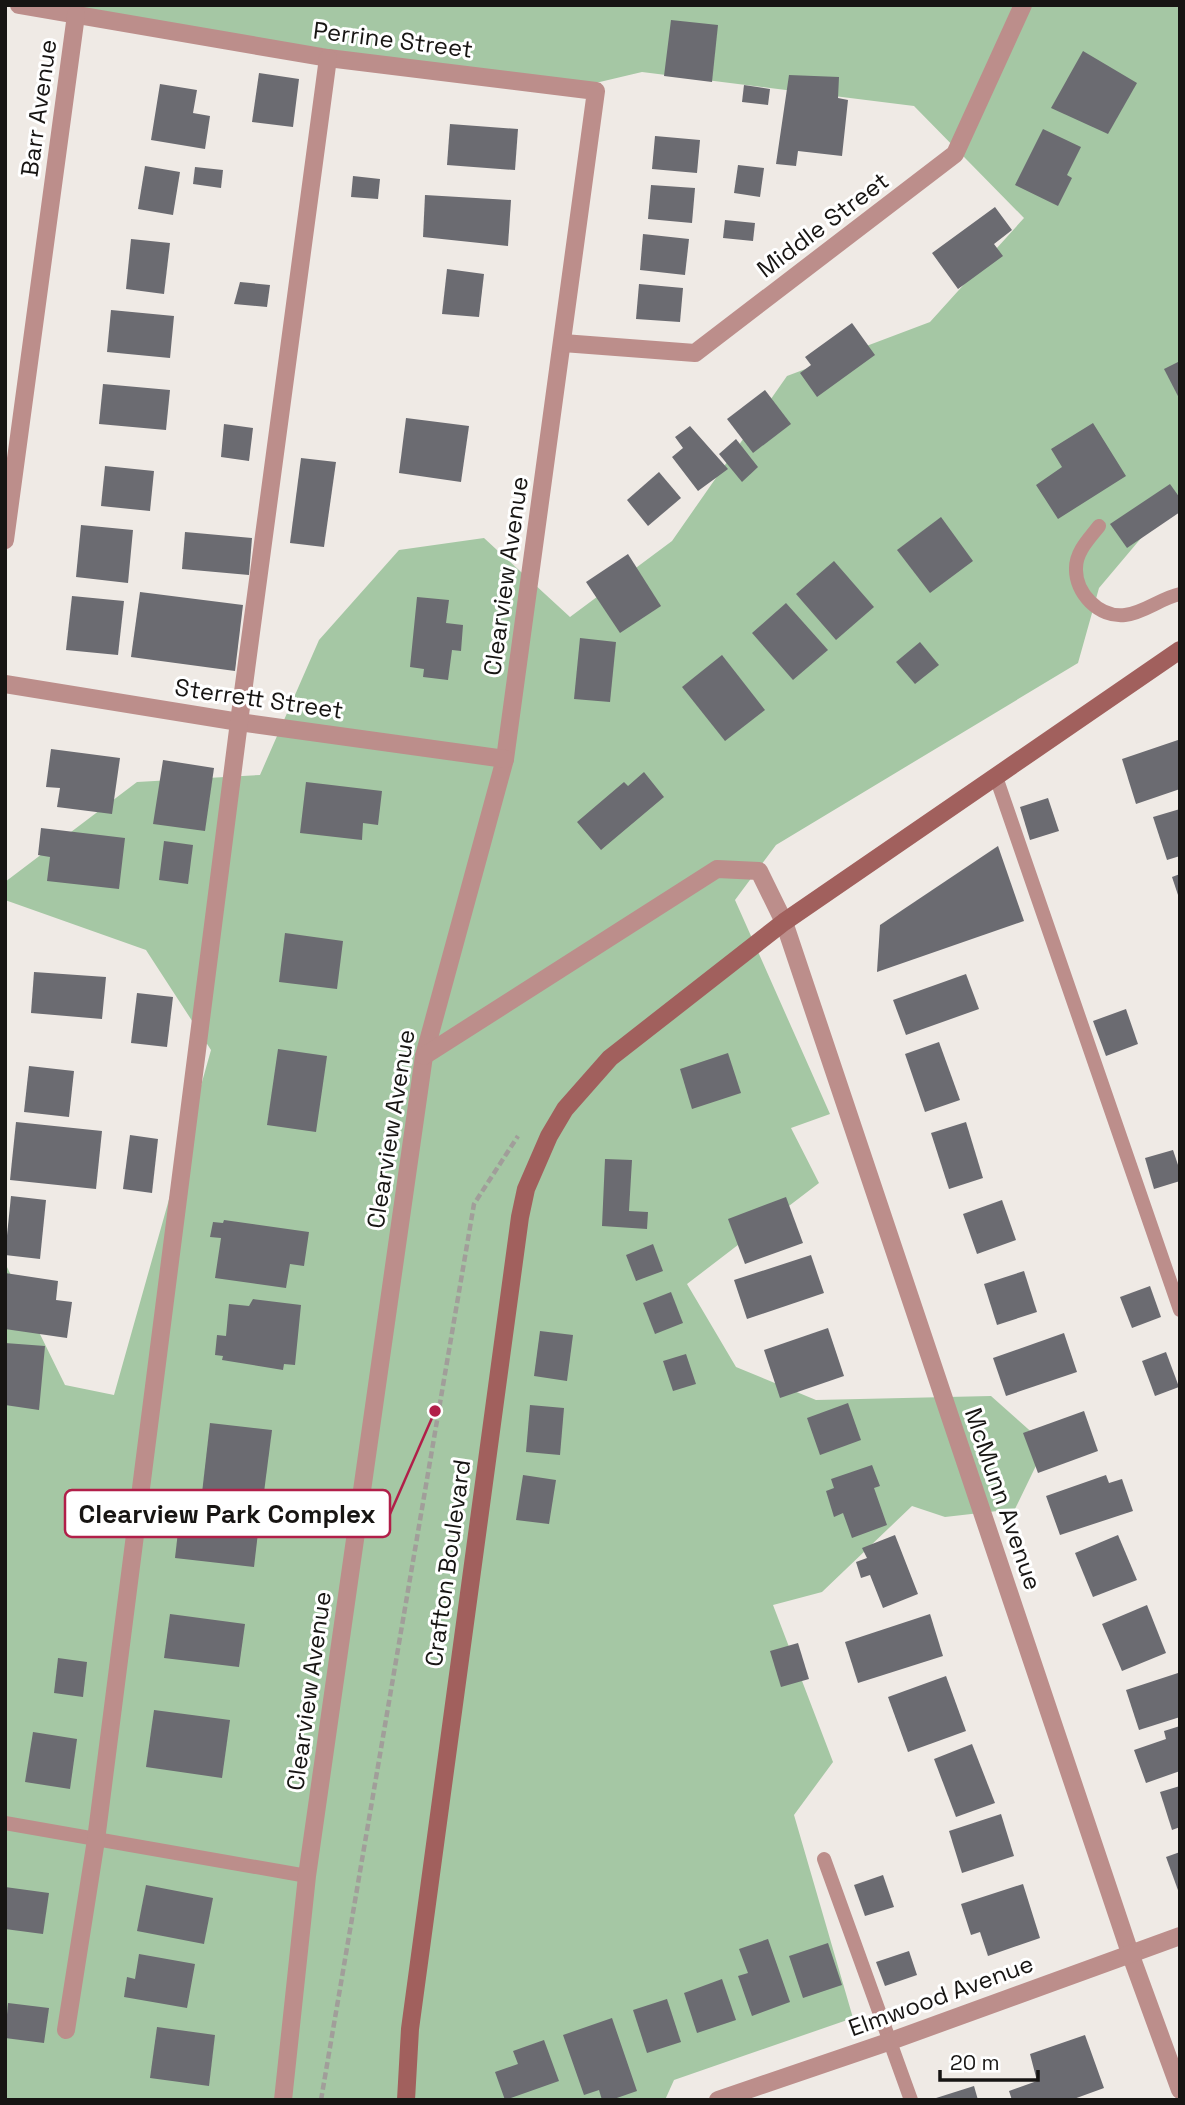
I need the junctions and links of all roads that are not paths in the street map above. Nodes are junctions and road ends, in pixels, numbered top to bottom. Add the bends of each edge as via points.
1 (19, 5) edge
2 (1023, 5) edge
3 (76, 15) junction
4 (328, 58) junction
5 (596, 91) joint
6 (563, 343) junction
7 (1099, 526) dead end
8 (5, 540) edge
9 (1180, 594) edge
10 (1180, 650) edge
11 (5, 684) edge
12 (239, 722) junction
13 (505, 759) junction
14 (996, 777) junction
15 (784, 922) junction
16 (424, 1056) junction
17 (1180, 1310) edge
18 (5, 1823) edge
19 (96, 1840) junction
20 (824, 1858) dead end
21 (307, 1876) junction
22 (1180, 1936) edge
23 (1130, 1954) junction
24 (66, 2030) dead end
25 (891, 2041) junction
26 (1180, 2090) edge
27 (283, 2100) edge
28 (406, 2100) edge
29 (718, 2100) edge
30 (911, 2100) edge

1 - 3 street, Perrine Street
2 - 6 street, Middle Street via 956,155 695,353
3 - 4 street, Perrine Street
3 - 8 street, Barr Avenue
4 - 5 street, Perrine Street
4 - 12 street
5 - 6 street, Clearview Avenue
6 - 13 street, Clearview Avenue
7 - 9 lane via 1083,545 1076,568 1082,592 1095,607 1114,616 1128,615
10 - 14 main road, Crafton Boulevard
11 - 12 street, Sterrett Street
12 - 13 street, Sterrett Street
12 - 19 street
13 - 16 street, Clearview Avenue
14 - 15 main road, Crafton Boulevard
14 - 17 lane
15 - 16 street via 759,871 717,869
15 - 23 street, McMunn Avenue
15 - 28 main road, Crafton Boulevard via 610,1058 565,1109 526,1189 412,2016
16 - 21 street, Clearview Avenue
18 - 19 lane
19 - 21 lane
19 - 24 street
20 - 25 lane
21 - 27 street, Clearview Avenue
22 - 23 street, Elmwood Avenue
23 - 25 street, Elmwood Avenue
23 - 26 street, McMunn Avenue
25 - 29 street, Elmwood Avenue
25 - 30 lane

